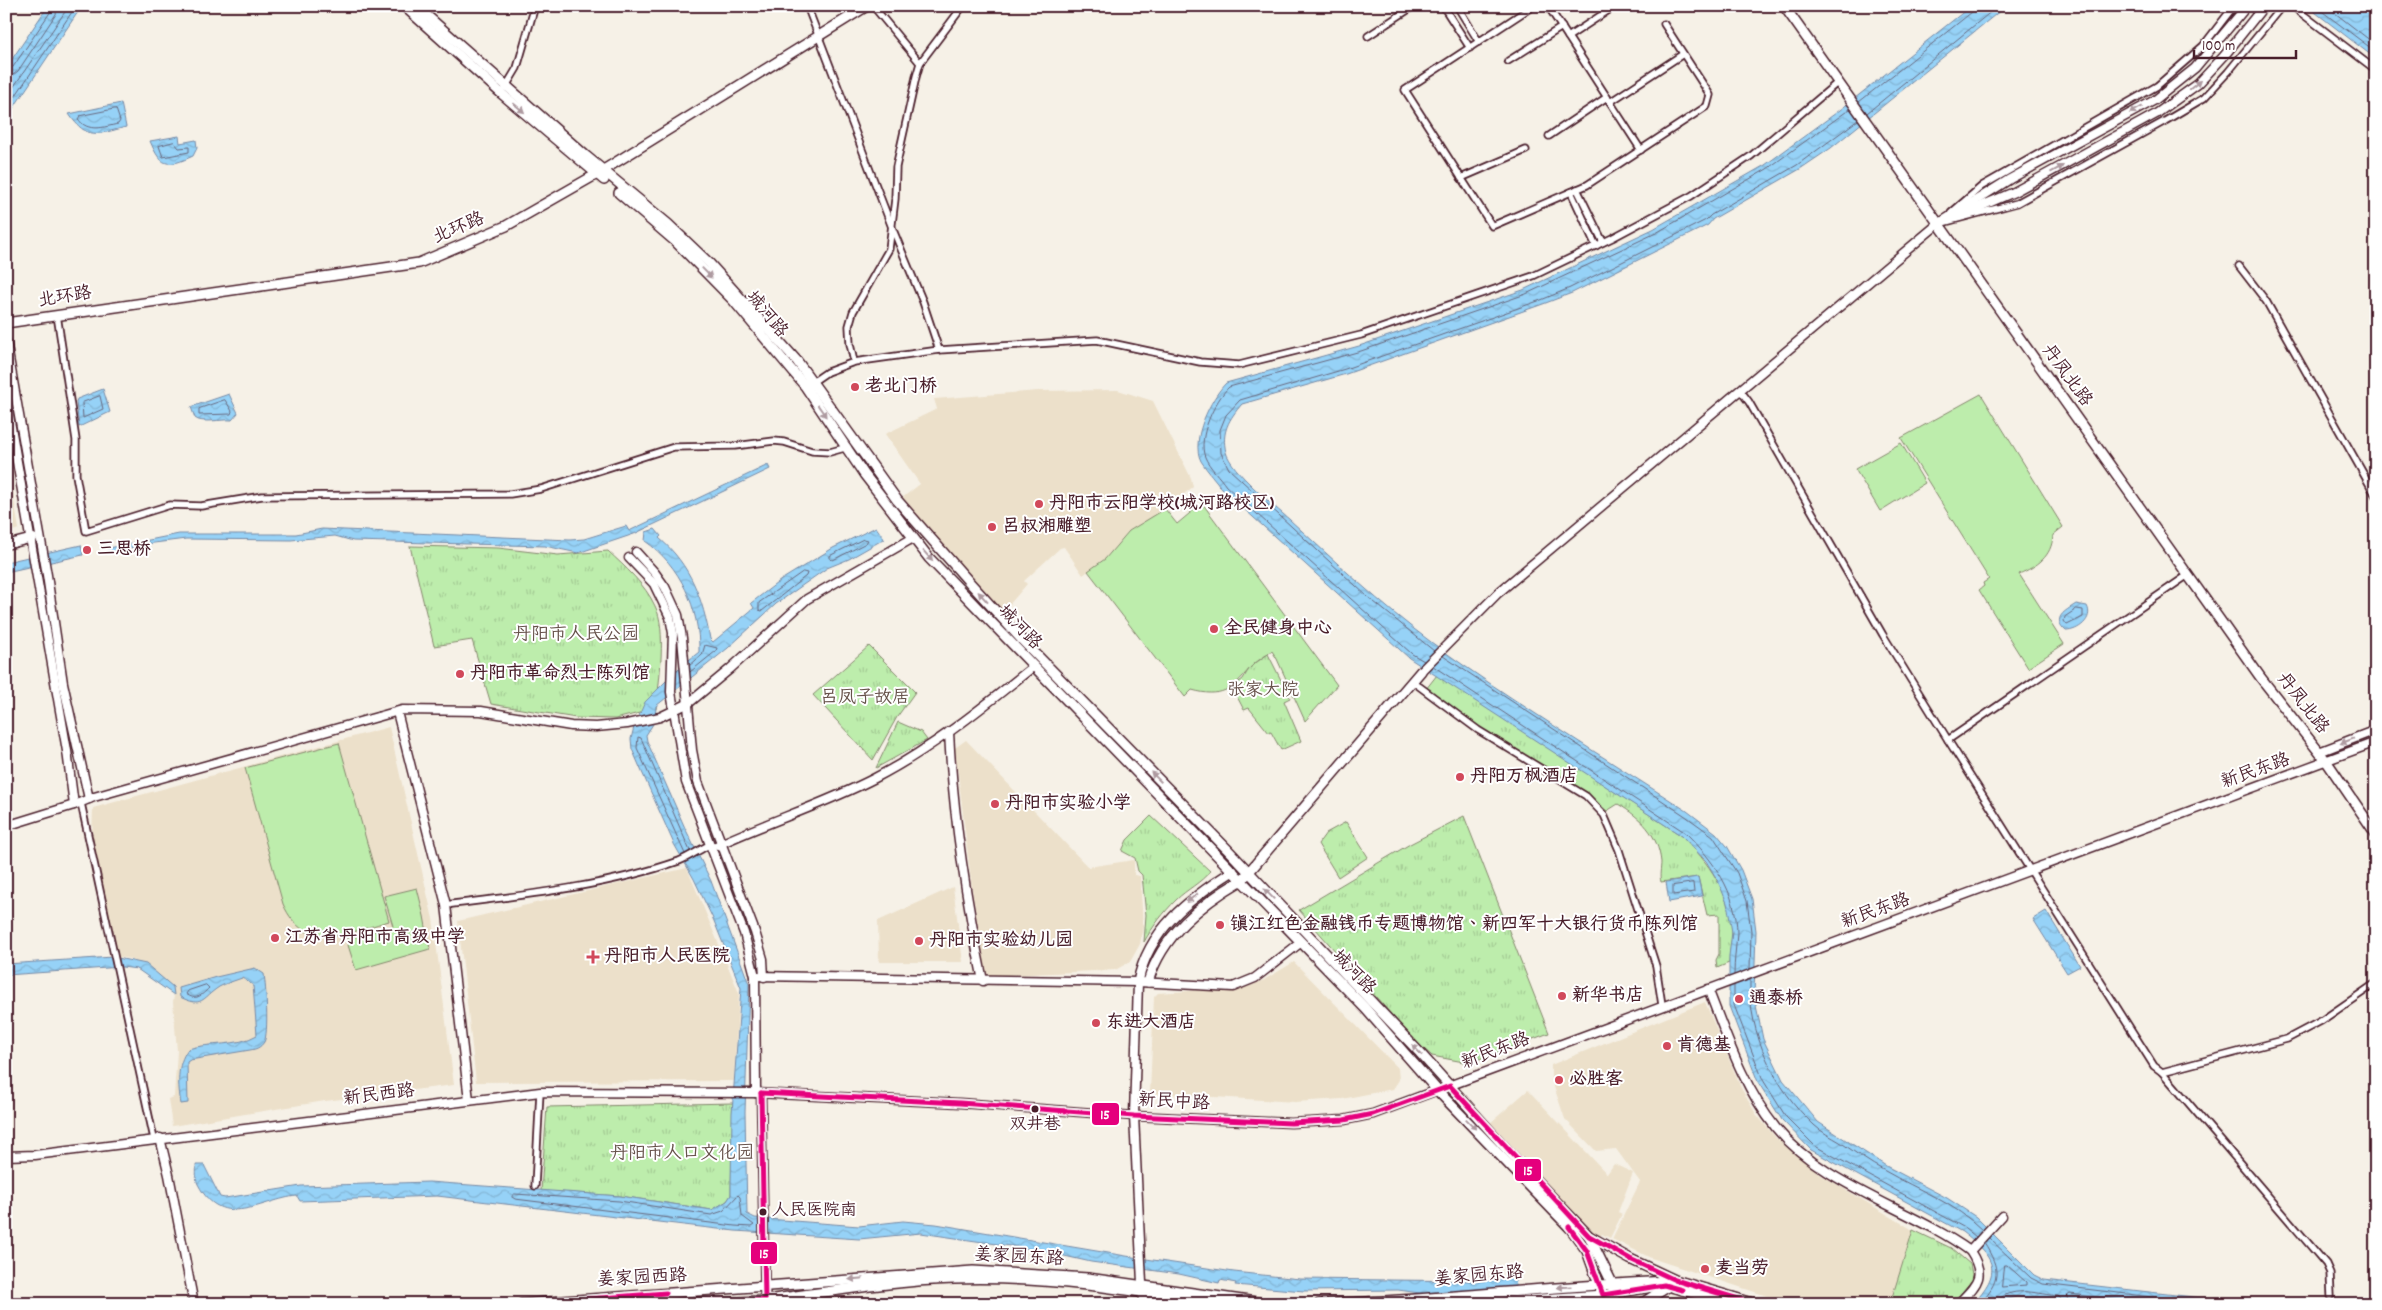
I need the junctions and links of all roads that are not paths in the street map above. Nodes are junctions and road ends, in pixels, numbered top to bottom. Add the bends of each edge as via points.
1 (404, 6) edge
2 (416, 6) edge
3 (535, 6) edge
4 (807, 6) edge
5 (867, 6) edge
6 (873, 6) edge
7 (963, 6) edge
8 (1414, 6) edge
9 (1443, 6) edge
10 (1457, 6) edge
11 (1533, 6) edge
12 (1548, 6) edge
13 (1615, 6) edge
14 (1784, 6) edge
15 (2234, 6) edge
16 (2247, 6) edge
17 (2264, 6) edge
18 (2282, 6) edge
19 (2292, 6) edge
20 (1664, 24) dead end
21 (1562, 27) junction
22 (819, 36) junction
23 (1368, 36) dead end
24 (1568, 37) junction
25 (1478, 42) junction
26 (1470, 48) junction
27 (1683, 54) junction
28 (1508, 62) dead end
29 (920, 63) junction
30 (2376, 70) edge
31 (1837, 82) junction
32 (504, 90) junction
33 (1609, 99) junction
34 (1549, 136) dead end
35 (1526, 150) dead end
36 (1641, 150) junction
37 (600, 172) junction
38 (1461, 178) junction
39 (1574, 191) junction
40 (1938, 224) junction
41 (892, 225) junction
42 (1604, 242) junction
43 (1596, 246) junction
44 (2239, 266) dead end
45 (56, 315) junction
46 (6, 323) edge
47 (6, 341) edge
48 (938, 350) junction
49 (854, 362) junction
50 (809, 384) junction
51 (1740, 390) junction
52 (6, 398) edge
53 (848, 447) junction
54 (2376, 496) edge
55 (40, 537) junction
56 (913, 538) junction
57 (31, 539) junction
58 (6, 545) edge
59 (636, 552) dead end
60 (630, 558) dead end
61 (2188, 575) junction
62 (1034, 666) junction
63 (1421, 671) joint
64 (1412, 681) junction
65 (686, 704) junction
66 (674, 710) junction
67 (397, 712) junction
68 (2376, 730) edge
69 (949, 732) junction
70 (1948, 740) junction
71 (2376, 742) edge
72 (2319, 752) junction
73 (2327, 762) junction
74 (81, 802) junction
75 (6, 826) edge
76 (2376, 834) edge
77 (720, 844) junction
78 (710, 847) junction
79 (1233, 871) junction
80 (2030, 871) junction
81 (1249, 872) junction
82 (1242, 880) junction
83 (446, 905) junction
84 (1300, 942) junction
85 (755, 976) junction
86 (764, 976) junction
87 (983, 981) junction
88 (1138, 982) junction
89 (1148, 982) junction
90 (2376, 983) edge
91 (1708, 989) junction
92 (1662, 1005) junction
93 (2162, 1072) junction
94 (1450, 1086) junction
95 (1437, 1090) junction
96 (540, 1092) junction
97 (757, 1093) junction
98 (469, 1100) junction
99 (1134, 1116) junction
100 (157, 1139) junction
101 (6, 1156) edge
102 (535, 1186) dead end
103 (2002, 1216) dead end
104 (1589, 1236) junction
105 (1971, 1250) junction
106 (1612, 1283) junction
107 (1600, 1284) junction
108 (1672, 1284) junction
109 (765, 1288) junction
110 (1141, 1289) junction
111 (1614, 1292) junction
112 (2331, 1296) dead end
113 (1604, 1300) edge
114 (765, 1302) edge
115 (194, 1304) edge
116 (522, 1304) edge
117 (644, 1304) edge
118 (1143, 1304) edge
119 (1214, 1304) edge
120 (1270, 1304) edge
121 (1319, 1304) edge
122 (1465, 1304) edge
123 (1616, 1304) edge
124 (1641, 1304) edge
125 (1732, 1304) edge
126 (1756, 1304) edge
127 (1958, 1304) edge

1 - 32 main road, 城河路
2 - 32 main road, 城河路
3 - 32 street via 517,68
4 - 22 street
5 - 22 main road, 北环路
6 - 29 street
7 - 29 street
8 - 23 street
9 - 26 street
10 - 25 street
11 - 25 street
12 - 21 street
13 - 24 street
14 - 31 main road, 丹凤北路
15 - 40 street via 2203,46 2157,86 1982,186
16 -> 40 street via 2195,68 2155,100 2010,179
40 -> 17 street via 2014,192 2156,114 2198,84
18 - 40 street via 2204,98 2017,203
19 - 30 street
20 - 27 street
21 - 24 street
21 - 28 street
22 - 37 main road, 北环路
22 - 41 street
24 - 33 street
25 - 26 street
26 - 38 street via 1405,90
27 - 33 street
27 - 36 street via 1710,95 1710,102 1702,111
29 - 41 street via 896,168
31 - 40 main road, 丹凤北路
31 - 42 street via 1751,156 1691,196
32 - 37 main road, 城河路
33 - 34 street
33 - 36 street
35 - 38 street
36 - 39 street
37 - 45 main road, 北环路 via 506,226 419,263
37 - 50 main road, 城河路 via 676,242
38 - 39 street via 1492,226
39 - 42 street
39 - 43 street
40 - 51 street
40 - 61 main road, 丹凤北路
41 - 48 street
41 - 49 street via 889,249 853,312 849,326
42 - 43 street
43 - 48 street via 1533,276 1361,335 1239,365 1200,362 1097,340
44 - 54 street via 2266,301
45 - 46 main road, 北环路
45 - 53 street via 76,440 76,475 86,531 170,505 201,506 262,496 510,494 550,486 674,447 774,442 830,452
47 - 55 street
48 - 49 street
49 - 50 street via 826,372
50 -> 53 main road, 城河路
81 -> 50 main road, 城河路 via 1022,640 936,545 897,500
51 - 63 street via 1498,593
51 - 70 street
52 - 57 street
53 - 56 main road, 城河路 via 864,474
55 - 57 street
55 - 74 street
56 -> 62 main road, 城河路
56 - 65 street via 807,599
57 - 58 street
57 - 74 street via 67,751
59 - 65 street via 655,573 678,615
60 - 66 street via 654,584 667,608 673,633
61 - 70 street
61 - 72 main road, 丹凤北路 via 2261,678
62 - 69 street
62 - 79 main road, 城河路
63 - 64 main road
64 - 81 main road
64 - 92 street via 1478,730 1598,806 1619,850 1656,966
65 - 66 street
65 - 77 street via 698,782
66 - 67 street via 660,717 596,727 481,711
66 - 78 street via 686,782
67 - 74 street
67 - 83 street
68 -> 72 street
69 - 77 street via 876,777
69 - 87 street via 961,853
70 - 80 street
71 - 73 street, 新民东路
72 - 73 main road, 丹凤北路
73 - 76 main road, 丹凤北路
73 - 80 street, 新民东路
74 - 75 street
74 - 100 street
77 - 78 street
77 - 86 street via 754,932 763,959
78 - 83 street via 681,860 627,876 559,890
78 - 85 street via 744,933
79 - 82 main road, 城河路
79 -> 88 main road via 1186,904 1160,933 1141,965
80 - 91 street, 新民东路
80 - 93 street via 2148,1058
81 - 82 main road
94 -> 81 main road, 城河路
82 - 84 main road, 城河路
82 - 89 main road via 1206,902 1187,919 1165,947
83 - 98 street
84 - 89 street via 1255,978 1233,987
84 - 95 main road, 城河路 via 1365,1008
85 - 86 street
85 - 97 street
86 - 87 street
87 - 88 street
88 - 89 street
88 - 99 street
90 - 93 street via 2321,1021 2287,1039
91 - 92 street, 新民东路
91 - 105 street via 1745,1079 1759,1104 1802,1153 1838,1177
92 - 94 street, 新民东路
93 - 112 street via 2326,1264 2330,1273
94 - 95 street, 新民东路
94 - 104 main road, 城河路
95 - 99 street, 新民中路 via 1373,1114 1344,1120 1291,1122
95 -> 107 main road, 城河路 via 1571,1229 1587,1251
96 - 97 street, 新民西路
96 - 98 street, 新民西路
96 - 102 street
97 - 99 street, 新民中路
97 - 109 street
98 - 100 street, 新民西路
99 - 110 street
100 - 101 street, 新民西路
100 - 115 street via 169,1175
103 - 105 street
104 - 106 main road, 城河路
104 - 108 main road, 城河路 via 1659,1273
105 - 127 street via 1980,1272 1979,1280
106 - 107 main road, 姜家园东路
106 - 108 main road, 姜家园东路
106 - 111 main road, 城河路
107 - 113 main road, 城河路
107 -> 121 main road, 姜家园东路 via 1393,1302
108 - 111 main road, 姜家园东路
108 - 124 main road
108 - 125 main road
108 - 126 main road
110 -> 109 main road, 姜家园东路 via 1088,1278 973,1271
109 - 114 street
109 - 116 main road, 姜家园西路
110 - 114 main road, 姜家园东路 via 1025,1280 954,1279 811,1292
110 - 118 street
110 - 119 main road, 姜家园东路
110 - 120 main road, 姜家园东路
111 - 113 main road, 姜家园东路
111 - 123 main road, 城河路
113 - 122 main road, 姜家园东路
114 - 117 main road, 姜家园西路

